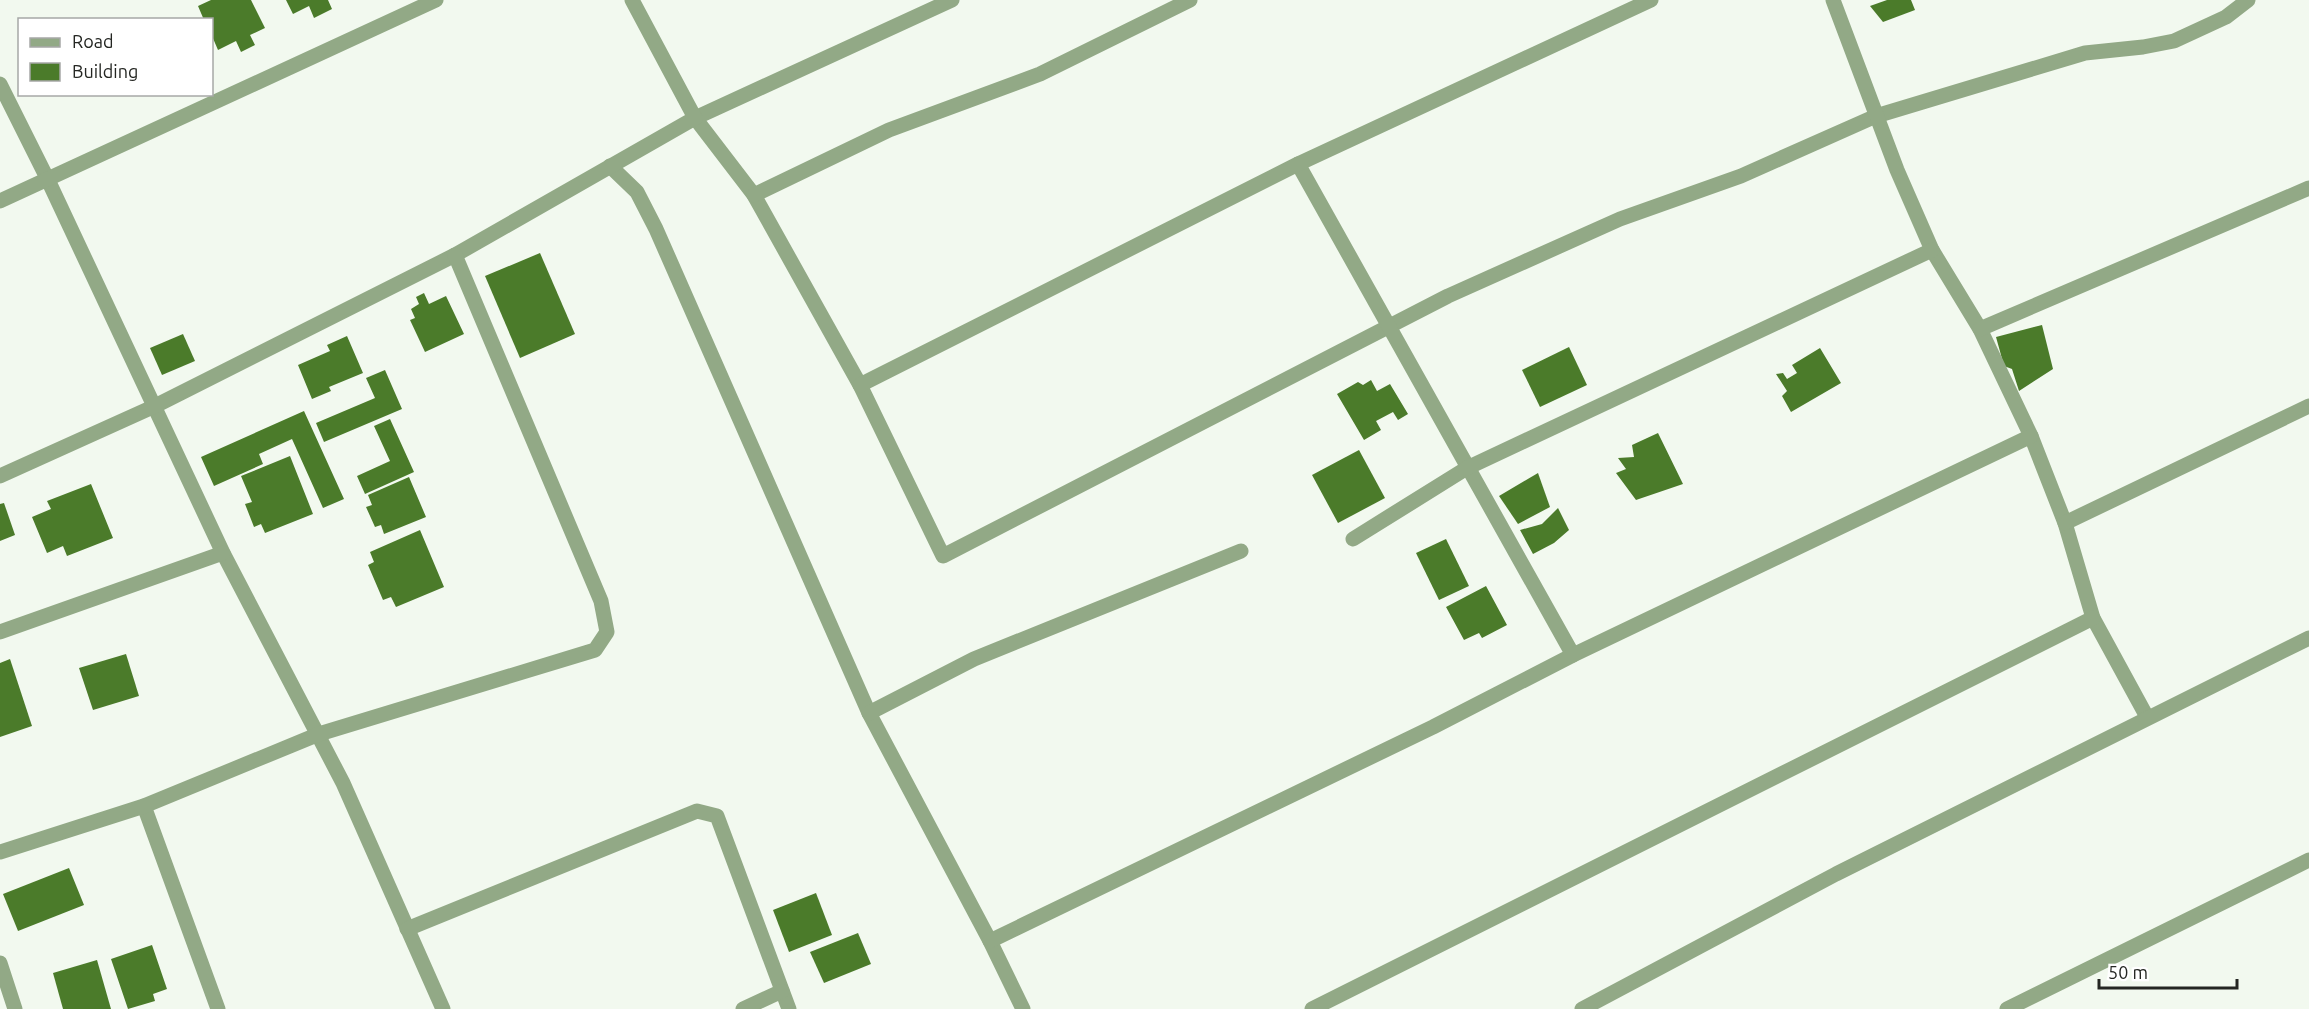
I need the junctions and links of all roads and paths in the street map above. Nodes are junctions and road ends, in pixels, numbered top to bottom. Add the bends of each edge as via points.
1 (436, 0) edge
2 (632, 0) edge
3 (952, 0) edge
4 (1190, 0) edge
5 (1651, 0) edge
6 (1833, 0) edge
7 (2248, 0) edge
8 (0, 84) edge
9 (1876, 116) junction
10 (694, 118) junction
11 (1298, 164) junction
12 (610, 166) junction
13 (48, 180) junction
14 (2309, 188) edge
15 (754, 195) junction
16 (0, 201) edge
17 (1932, 250) junction
18 (455, 255) junction
19 (1390, 326) junction
20 (1980, 329) junction
21 (860, 385) junction
22 (154, 406) junction
23 (2309, 406) edge
24 (2031, 436) junction
25 (1467, 468) junction
26 (0, 476) edge
27 (2065, 523) junction
28 (1353, 539) dead end
29 (1241, 551) dead end
30 (223, 553) junction
31 (2093, 618) junction
32 (0, 632) edge
33 (2309, 638) edge
34 (1573, 656) junction
35 (869, 712) junction
36 (2147, 717) junction
37 (319, 734) junction
38 (144, 806) junction
39 (0, 852) edge
40 (2309, 860) edge
41 (407, 929) junction
42 (990, 940) junction
43 (0, 963) edge
44 (782, 991) junction
45 (15, 1009) edge
46 (218, 1009) edge
47 (443, 1009) edge
48 (743, 1009) edge
49 (789, 1009) edge
50 (1023, 1009) edge
51 (1312, 1009) edge
52 (1582, 1009) edge
53 (2007, 1009) edge

1 - 13 street
2 - 10 street
3 - 10 street
4 - 15 street via 1040,74 889,130
5 - 11 street
6 - 9 street
7 - 9 street via 2226,17 2174,41 2085,53
8 - 13 street
9 - 17 street
9 - 19 street via 1741,176 1620,219
10 - 12 street
10 - 15 street
11 - 19 street
11 - 21 street
12 - 18 street
12 - 35 street via 637,192 656,229
13 - 16 street
13 - 22 street
14 - 20 street
15 - 21 street
17 - 20 street
17 - 25 street
18 - 22 street
18 - 37 street via 602,601 607,632 595,650
19 - 21 street via 943,556
19 - 25 street
20 - 24 street
22 - 26 street
22 - 30 street
23 - 27 street
24 - 27 street
24 - 34 street
25 - 28 street
25 - 34 street
27 - 31 street
29 - 35 street via 974,660
30 - 32 street
30 - 37 street
31 - 36 street
31 - 51 street
33 - 36 street
34 - 42 street
35 - 42 street
36 - 52 street via 1836,874
37 - 38 street
37 - 41 street
38 - 39 street
38 - 46 street
40 - 53 street
41 - 44 street via 697,811 717,816
41 - 47 street
42 - 50 street
43 - 45 street
44 - 48 street
44 - 49 street

